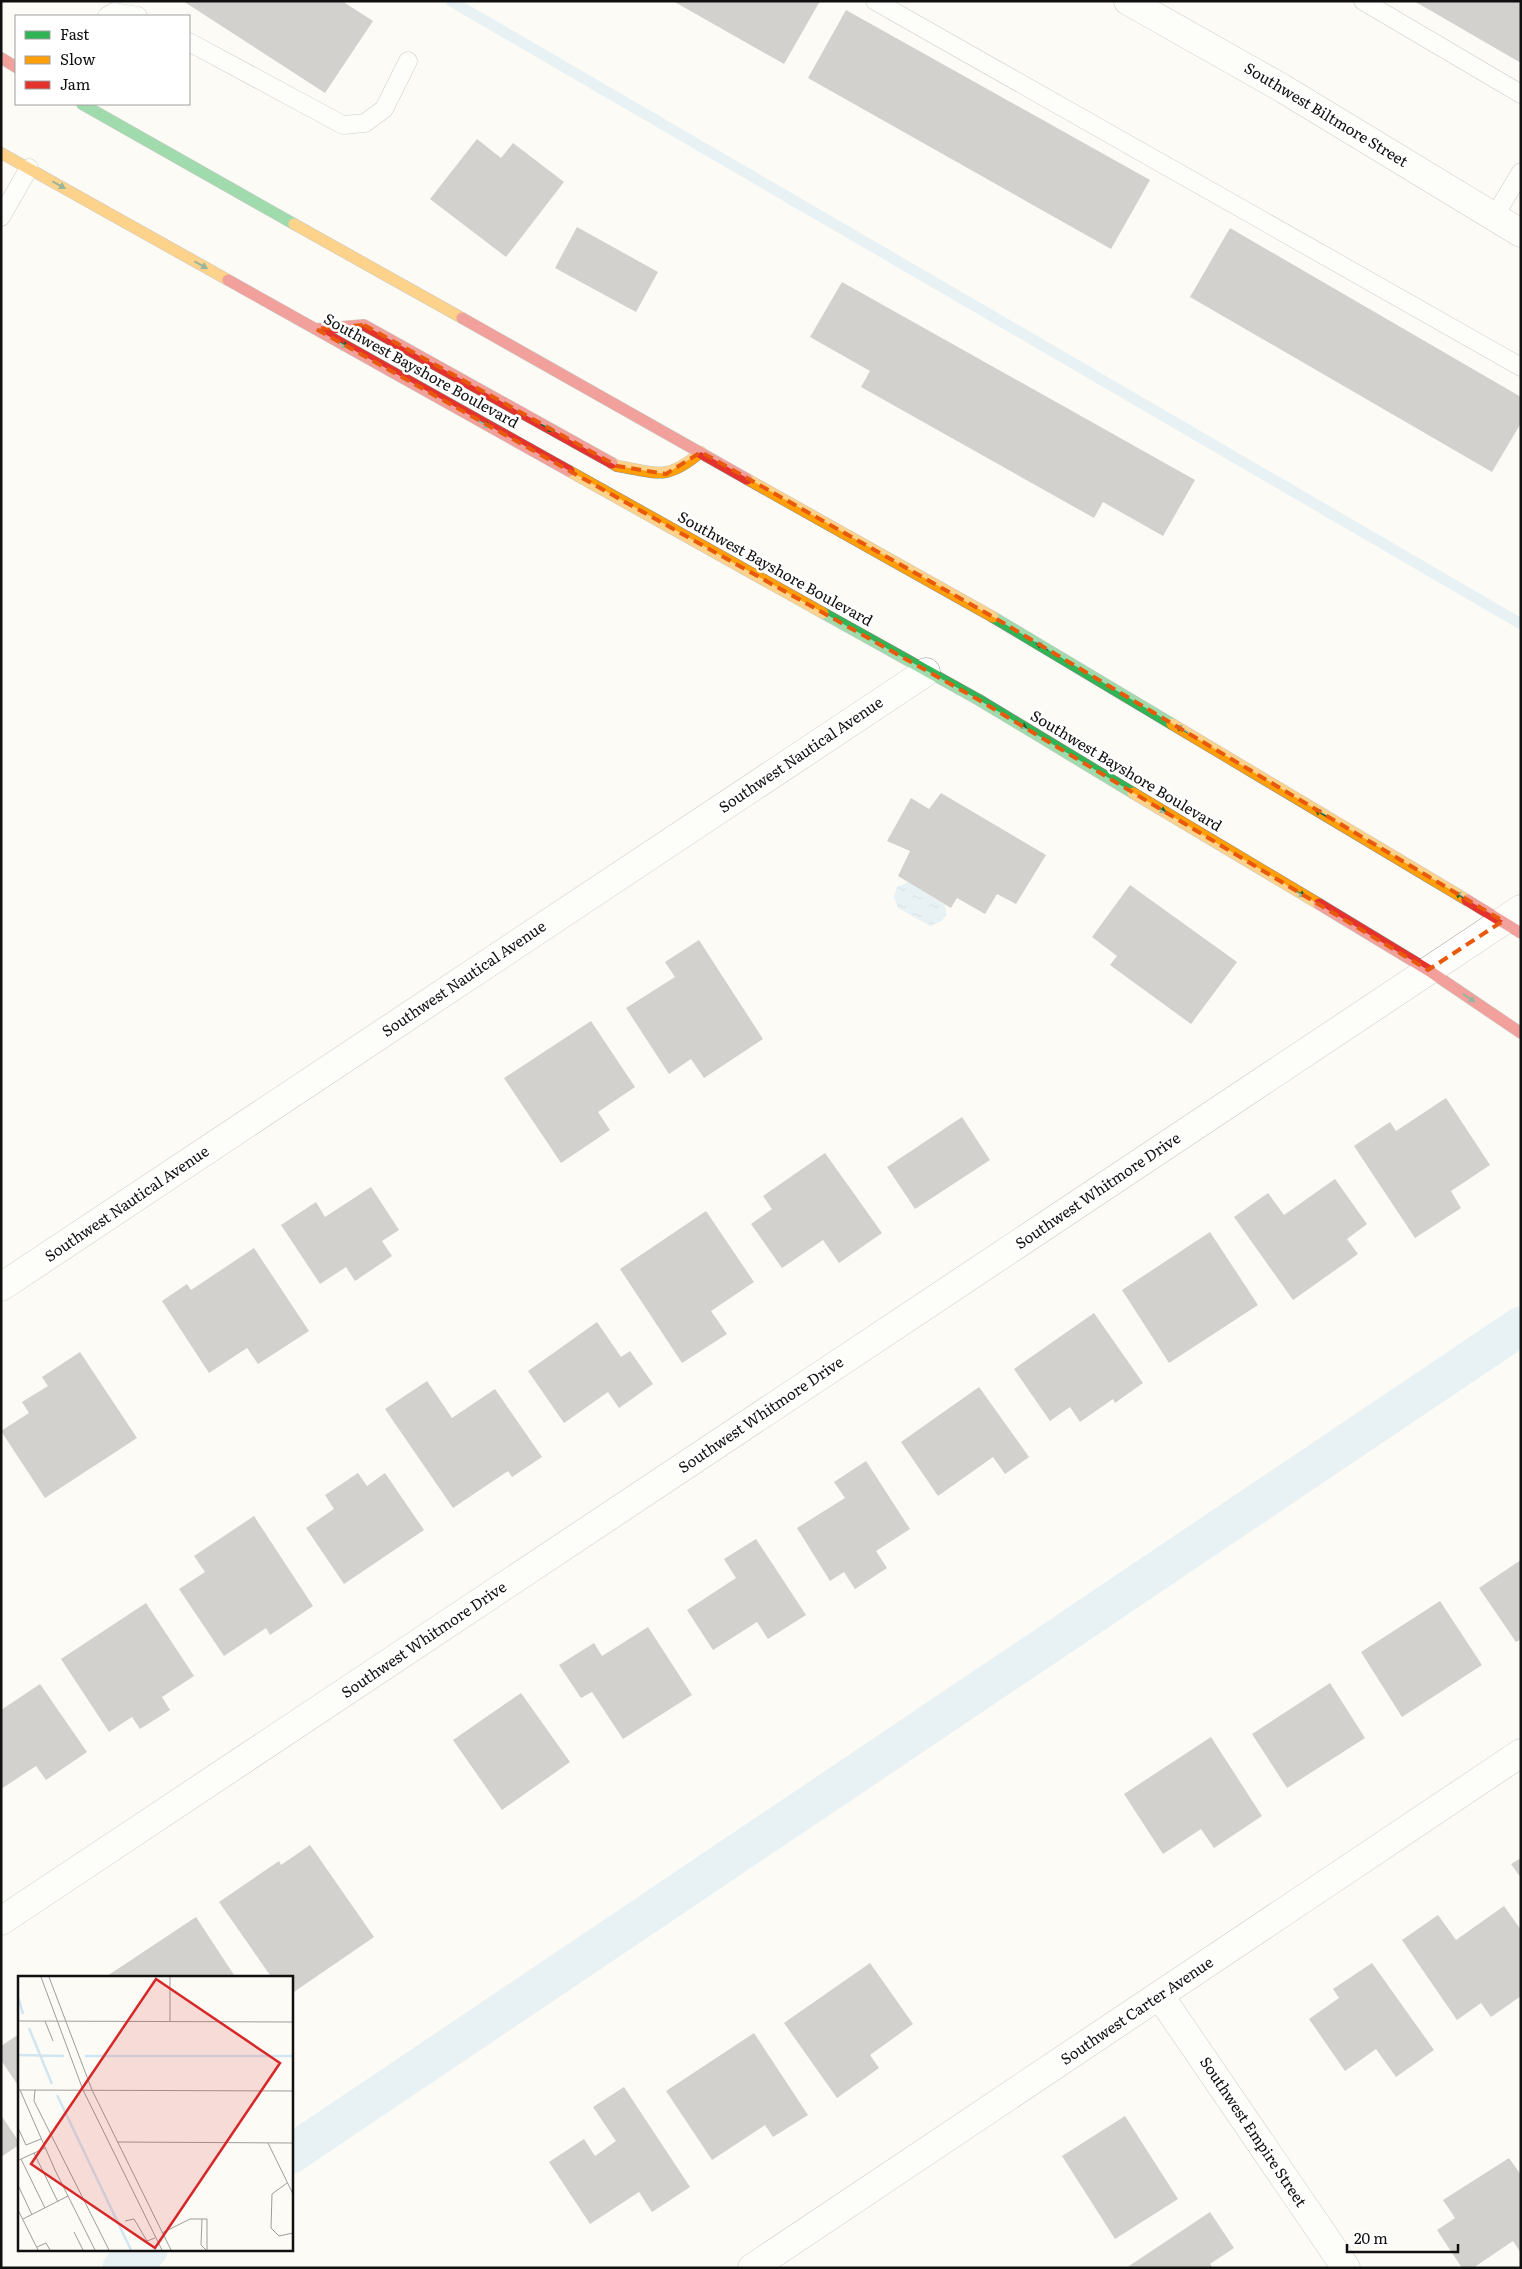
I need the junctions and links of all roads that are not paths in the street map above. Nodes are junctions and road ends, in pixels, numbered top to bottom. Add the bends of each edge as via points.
1 (1128, 1) edge
2 (1362, 1) edge
3 (880, 2) edge
4 (109, 15) edge
5 (132, 15) edge
6 (190, 43) edge
7 (1, 58) edge
8 (408, 61) dead end
9 (15, 66) edge
10 (1521, 94) edge
11 (84, 105) edge
12 (1, 153) edge
13 (29, 168) junction
14 (1521, 172) edge
15 (1, 217) edge
16 (1494, 217) junction
17 (1521, 233) edge
18 (316, 329) junction
19 (1521, 367) edge
20 (701, 452) junction
21 (926, 672) junction
22 (1515, 921) edge
23 (1428, 970) junction
24 (1521, 1033) edge
25 (1, 1287) edge
26 (1521, 1753) edge
27 (1, 1921) edge
28 (1160, 1996) junction
29 (752, 2268) edge
30 (1346, 2268) edge

1 - 16 street, Southwest Biltmore Street via 1282,88
2 - 10 lane
3 - 19 lane
4 - 5 lane via 114,12
6 - 8 lane via 342,125 365,123 384,109
7 - 9 main road
11 - 20 main road
12 - 13 main road, Southwest Bayshore Boulevard
13 - 15 lane
13 -> 18 main road, Southwest Bayshore Boulevard
14 - 16 lane
16 - 17 street, Southwest Biltmore Street
18 -> 20 main road via 364,325 617,466 666,474 684,466
18 -> 21 main road, Southwest Bayshore Boulevard
22 -> 20 main road via 995,618
21 -> 23 main road, Southwest Bayshore Boulevard via 988,705
21 - 25 street, Southwest Nautical Avenue
22 - 23 street, Southwest Whitmore Drive
23 -> 24 main road, Southwest Bayshore Boulevard
23 - 27 street, Southwest Whitmore Drive
26 - 28 street, Southwest Carter Avenue
28 - 29 street, Southwest Carter Avenue
28 - 30 street, Southwest Empire Street

